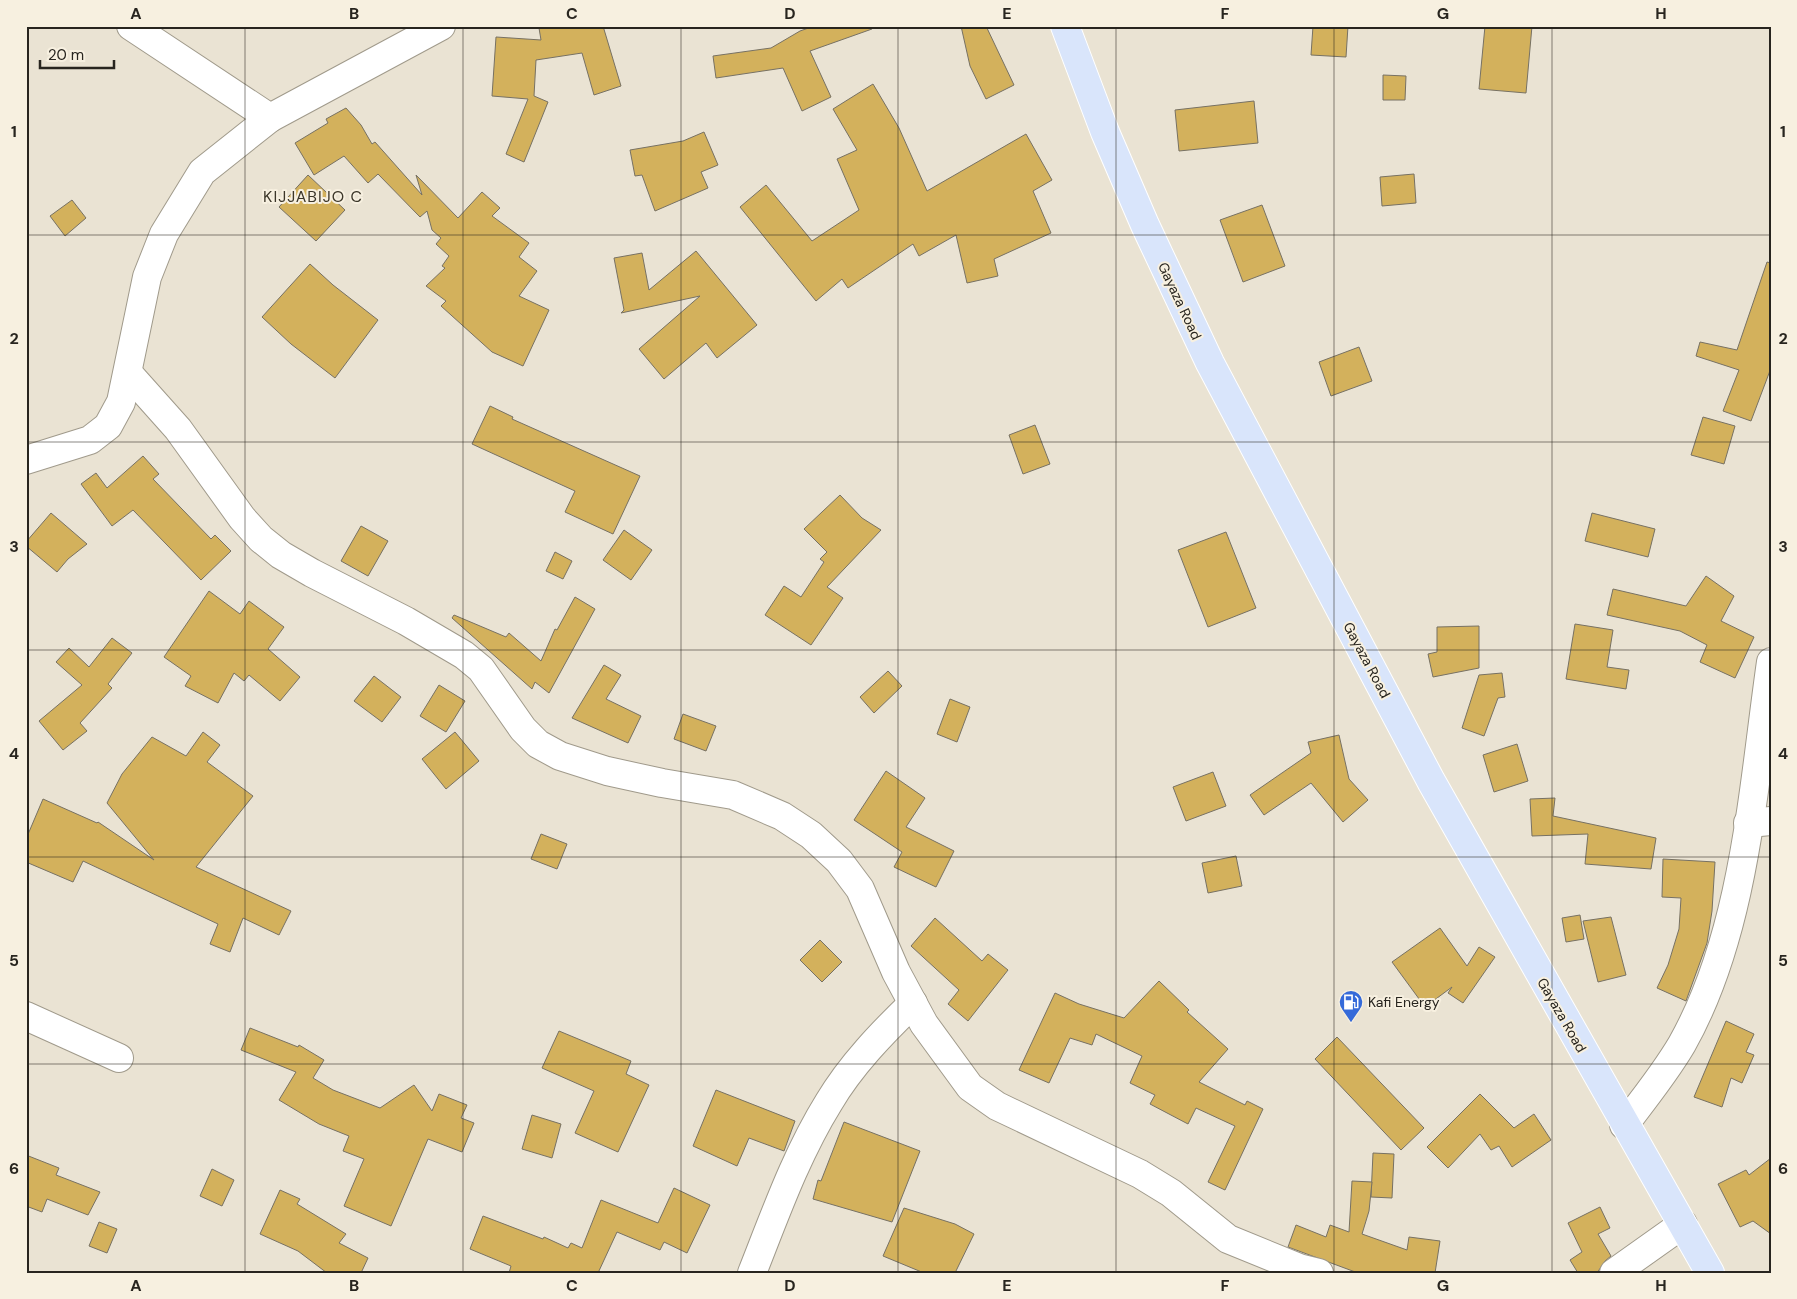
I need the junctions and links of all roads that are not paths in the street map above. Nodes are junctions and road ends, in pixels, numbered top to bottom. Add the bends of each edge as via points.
1 (131, 26) edge
2 (441, 26) edge
3 (1065, 26) edge
4 (270, 118) junction
5 (128, 373) junction
6 (26, 460) edge
7 (1771, 662) edge
8 (1759, 822) edge
9 (913, 1003) junction
10 (26, 1016) edge
11 (119, 1058) dead end
12 (1624, 1125) junction
13 (1683, 1224) junction
14 (752, 1273) edge
15 (1319, 1273) edge
16 (1614, 1273) edge
17 (1710, 1273) edge

1 - 4 street
2 - 4 street
3 - 12 main road, Gayaza Road via 1145,226 1210,363 1431,782
4 - 5 street via 202,172 176,211 147,277
5 - 6 street via 121,402 108,426 100,433 90,440
5 - 9 street via 178,429 260,539 312,573 464,655 481,669 523,729 538,744 560,756 607,771 733,795 782,816 811,835 839,861 860,889
7 - 8 street
8 - 12 street via 1737,889 1722,951 1696,1014 1664,1073
9 - 14 street via 879,1036 830,1100 794,1169
9 - 15 street via 924,1024 970,1087 997,1106 1140,1174 1171,1193 1228,1239
10 - 11 street
12 - 13 main road, Gayaza Road
13 - 16 street
13 - 17 main road, Gayaza Road

